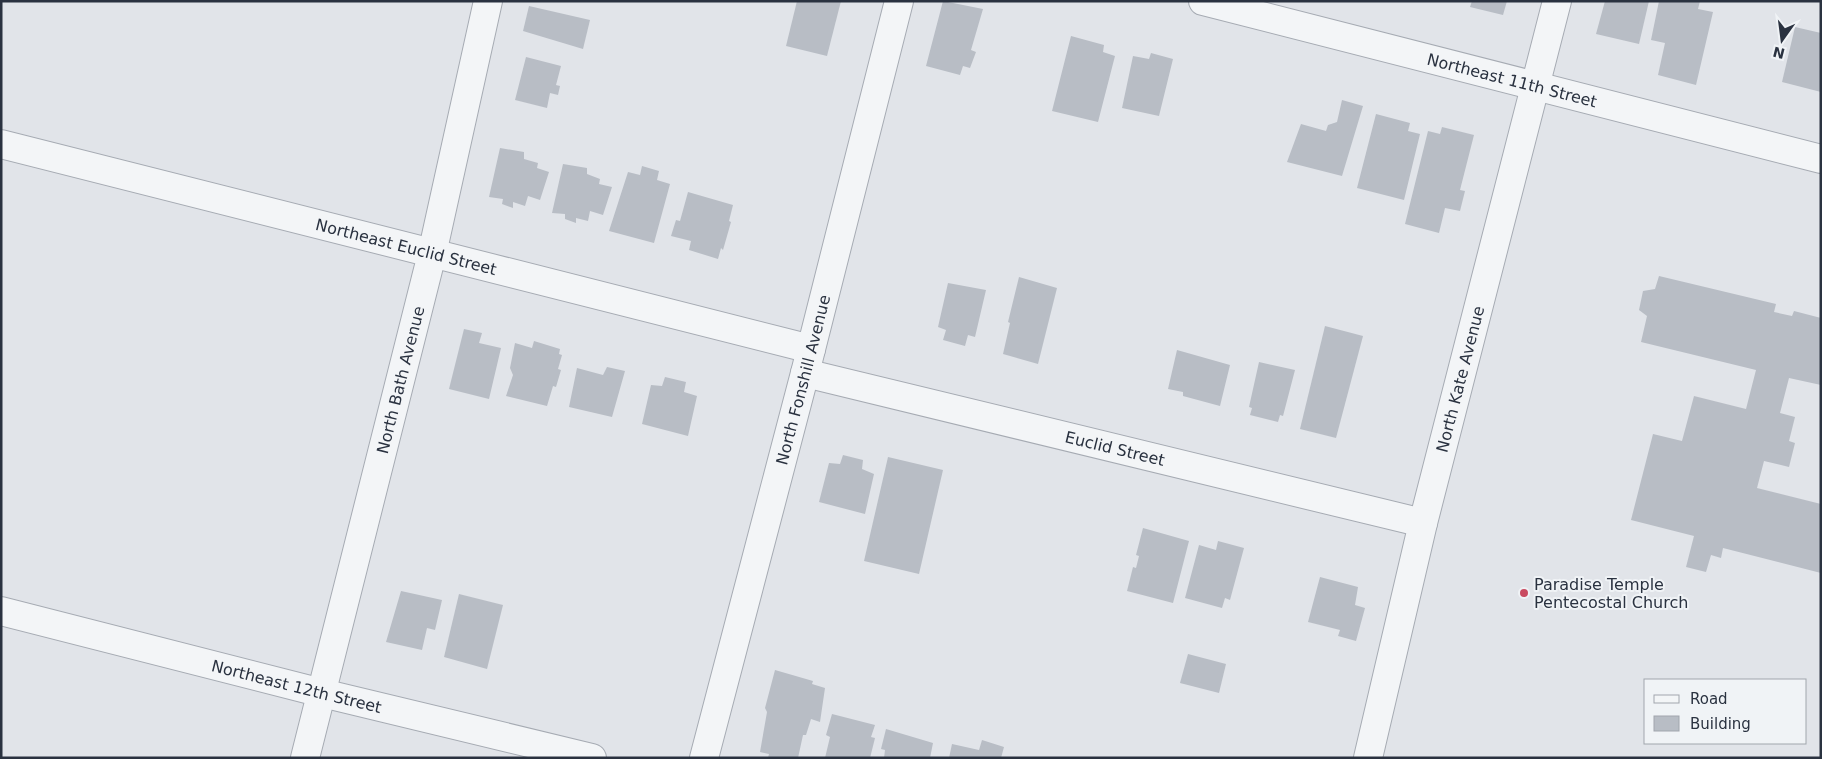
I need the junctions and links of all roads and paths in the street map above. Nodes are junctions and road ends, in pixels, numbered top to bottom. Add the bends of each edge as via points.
1 (488, 1) edge
2 (899, 1) edge
3 (1203, 1) edge
4 (1557, 1) edge
5 (1536, 87) junction
6 (1, 144) edge
7 (1821, 159) edge
8 (432, 254) junction
9 (808, 361) junction
10 (1423, 523) junction
11 (1, 611) edge
12 (322, 693) junction
13 (305, 758) edge
14 (592, 758) edge
15 (704, 758) edge
16 (1368, 758) edge

1 - 8 street, North Bath Avenue
2 - 9 street, North Fonshill Avenue
3 - 5 street, Northeast 11th Street
4 - 5 street, North Kate Avenue
5 - 7 street, Northeast 11th Street
5 - 10 street, North Kate Avenue
6 - 8 street, Northeast Euclid Street
8 - 9 street, Northeast Euclid Street
8 - 12 street, North Bath Avenue
9 - 10 street, Euclid Street
9 - 15 street, North Fonshill Avenue
10 - 16 street, North Kate Avenue
11 - 12 street, Northeast 12th Street
12 - 13 street, North Bath Avenue
12 - 14 street, Northeast 12th Street

